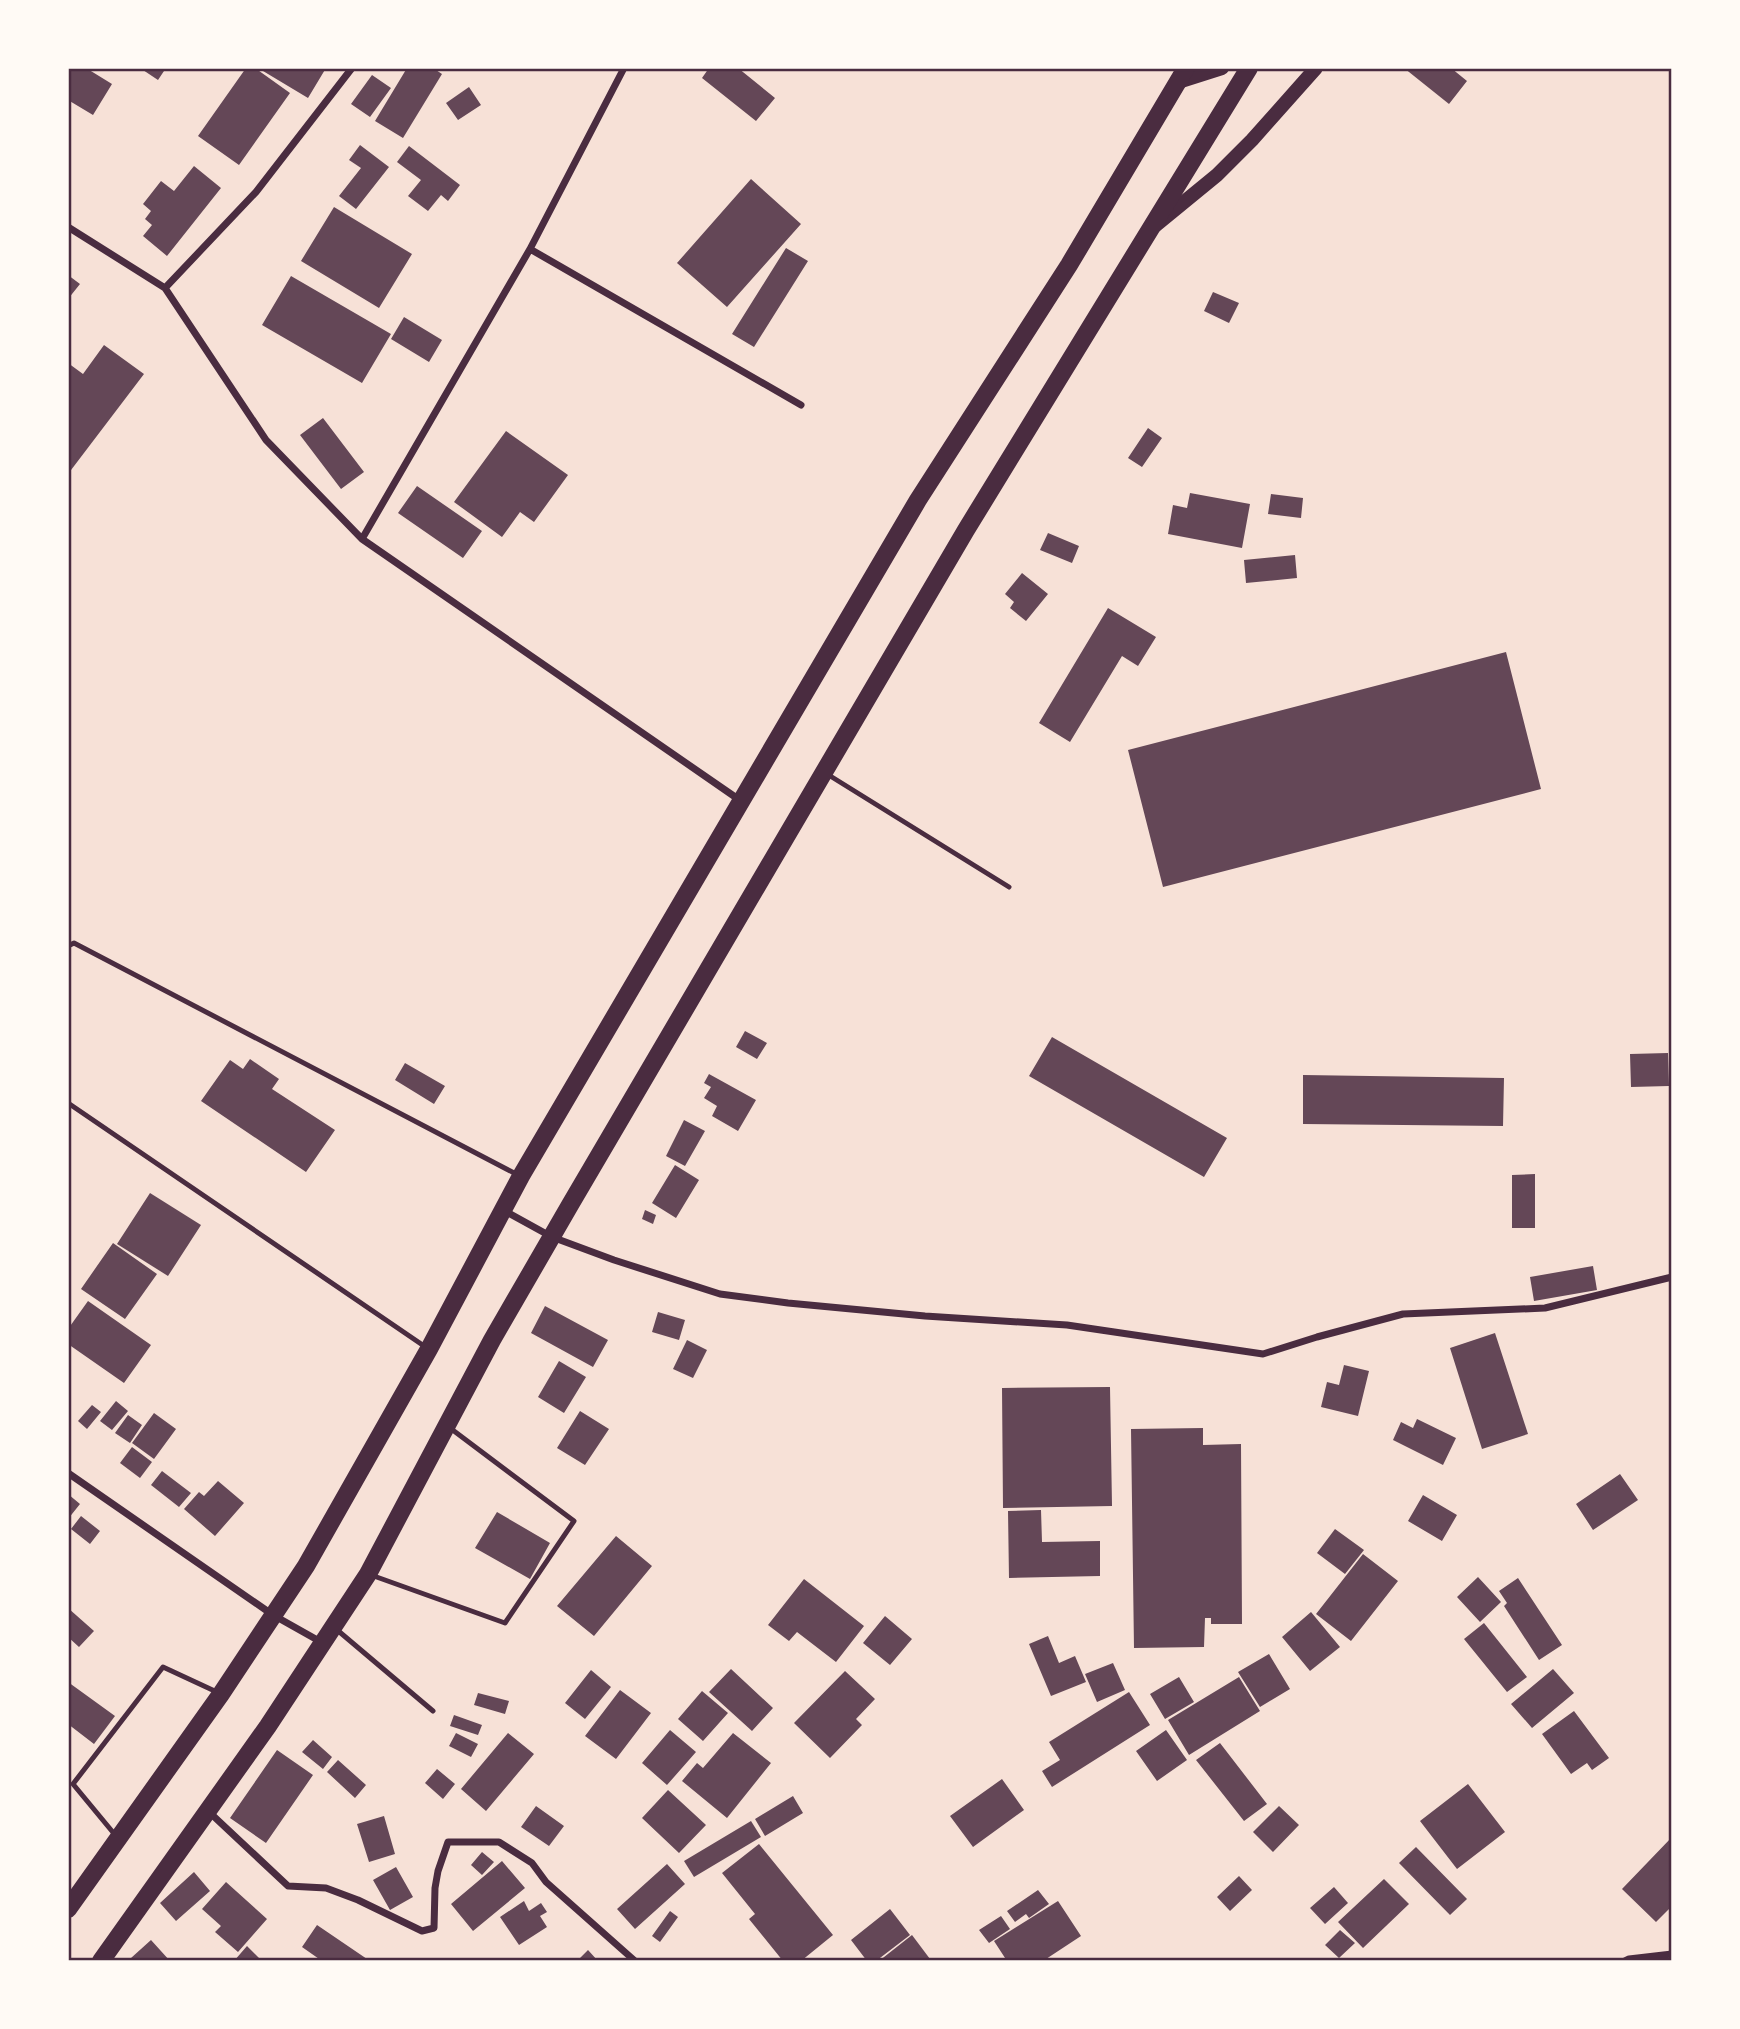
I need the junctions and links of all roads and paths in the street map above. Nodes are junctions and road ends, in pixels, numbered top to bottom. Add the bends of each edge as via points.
1 (352, 68) edge
2 (624, 68) edge
3 (1222, 68) edge
4 (1249, 68) edge
5 (1316, 68) edge
6 (1182, 75) edge
7 (68, 227) edge
8 (1149, 230) junction
9 (530, 249) junction
10 (165, 288) junction
11 (801, 405) dead end
12 (362, 539) junction
13 (824, 773) junction
14 (742, 801) junction
15 (1009, 887) dead end
16 (68, 946) edge
17 (68, 1103) edge
18 (521, 1176) junction
19 (502, 1209) junction
20 (552, 1237) junction
21 (1672, 1276) edge
22 (429, 1349) junction
23 (446, 1426) junction
24 (68, 1473) edge
25 (368, 1574) junction
26 (273, 1615) junction
27 (333, 1626) junction
28 (323, 1643) junction
29 (221, 1694) junction
30 (433, 1711) dead end
31 (208, 1811) junction
32 (118, 1839) junction
33 (68, 1909) edge
34 (1672, 1954) edge
35 (101, 1961) edge
36 (635, 1961) edge
37 (1625, 1961) edge

1 - 10 street via 256,192
2 - 9 street
3 - 6 main road
4 - 8 main road
5 - 8 main road via 1217,176
6 - 14 main road via 1069,265 918,500
7 - 10 street
8 - 13 main road
9 - 11 street
9 - 12 street
10 - 12 street via 266,440
12 - 14 street
13 - 15 lane
13 - 20 main road
14 - 18 main road
16 - 18 lane via 74,943
17 - 22 lane
18 - 19 main road
19 - 20 street
19 - 22 main road
20 - 21 street via 720,1294 925,1316 1067,1325 1263,1354 1403,1314 1545,1308
20 - 23 main road
22 - 26 main road via 306,1566
23 - 25 main road
23 - 25 lane via 574,1521 505,1623
24 - 26 street
25 - 27 main road
26 - 28 street
26 - 29 main road
27 - 28 main road
27 - 30 lane
28 - 31 main road
29 - 32 main road
29 - 32 lane via 163,1667 73,1784
31 - 35 main road
31 - 36 street via 288,1886 326,1888 422,1931 434,1928 435,1888 448,1842 499,1842 532,1863 546,1882
32 - 33 main road
34 - 37 street

